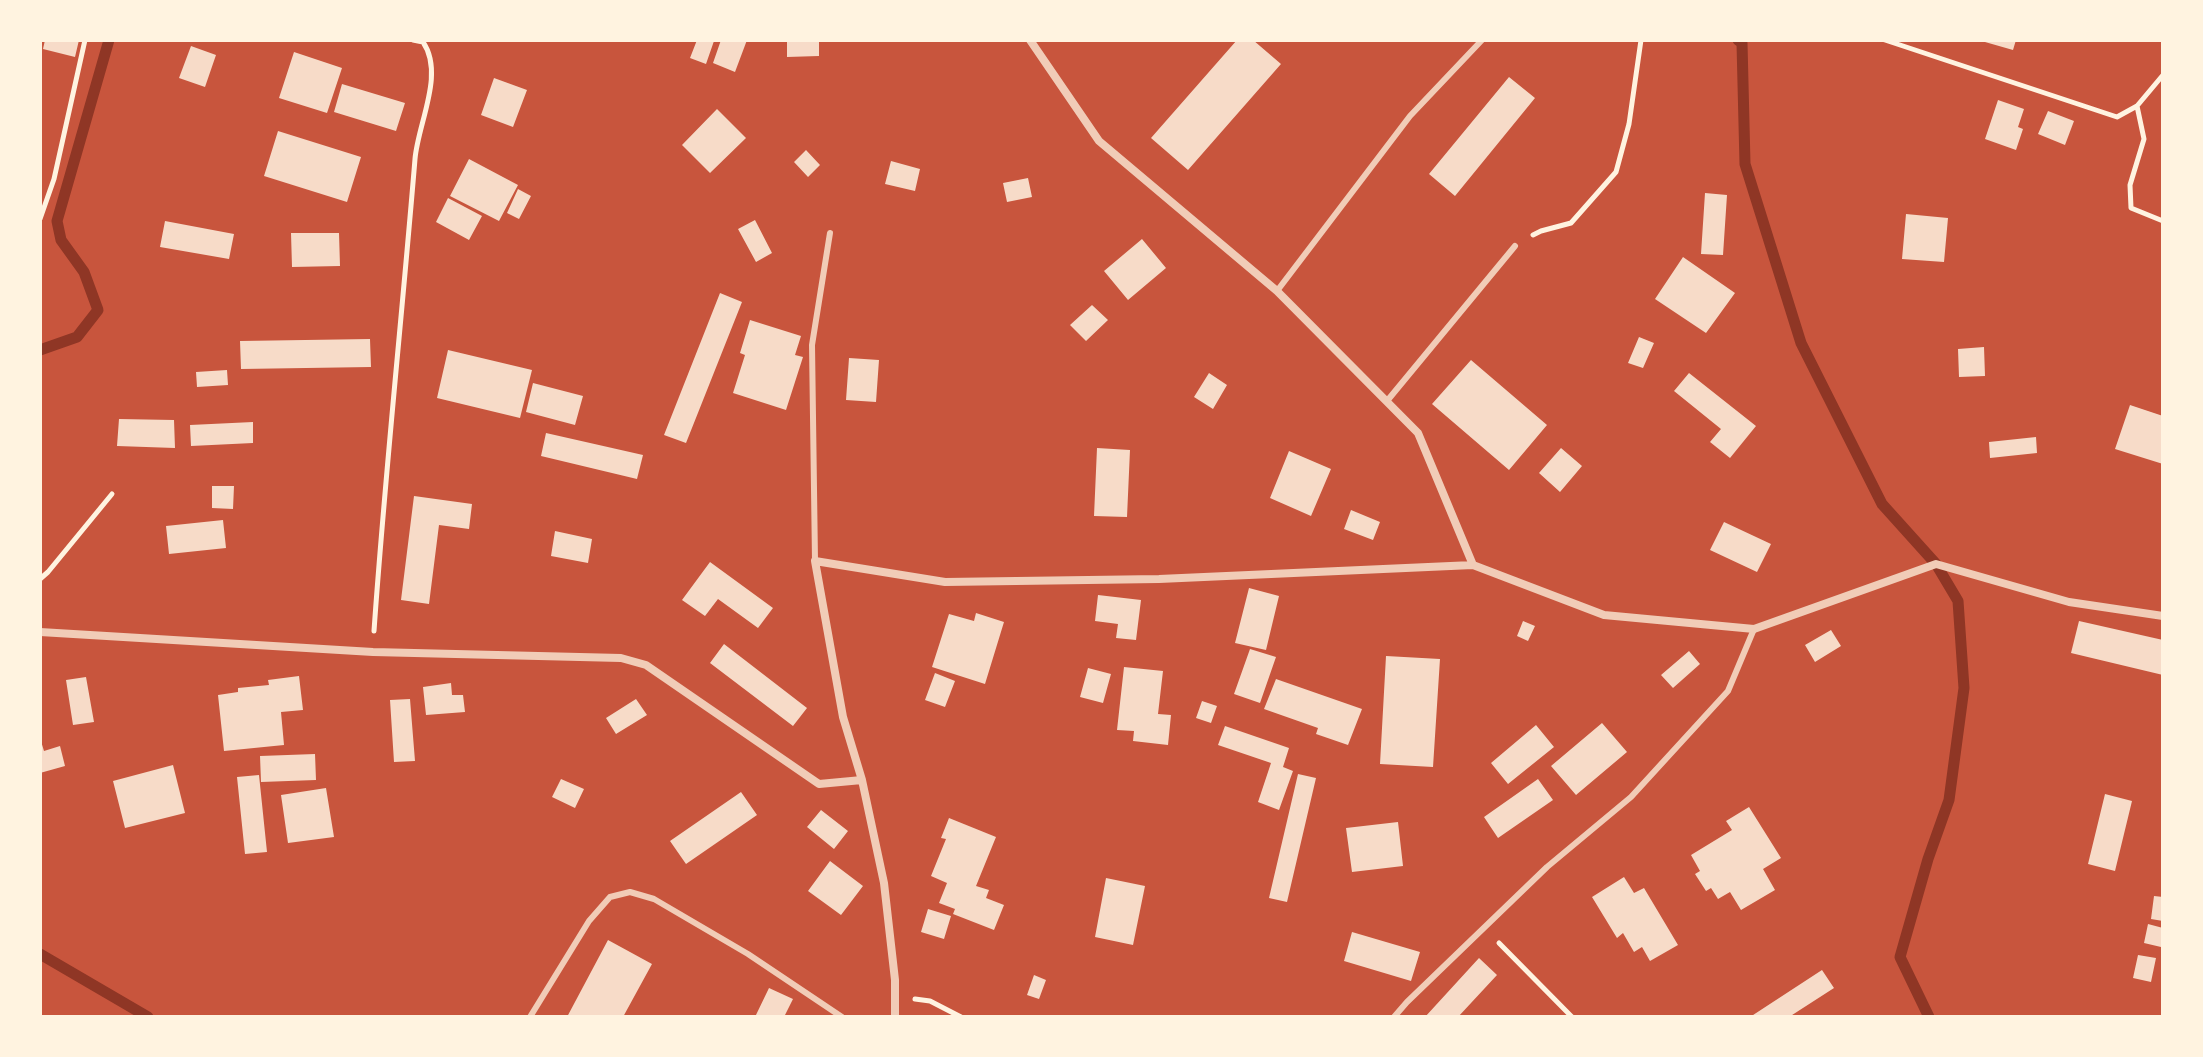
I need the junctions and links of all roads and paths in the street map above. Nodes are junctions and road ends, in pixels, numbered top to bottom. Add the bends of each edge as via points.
1 (85, 40) edge
2 (413, 40) edge
3 (1030, 40) edge
4 (1482, 40) edge
5 (1641, 40) edge
6 (1885, 40) edge
7 (2163, 75) edge
8 (2137, 106) junction
9 (40, 219) edge
10 (2163, 221) edge
11 (830, 233) dead end
12 (1515, 246) joint
13 (1277, 291) junction
14 (1387, 401) junction
15 (112, 494) dead end
16 (815, 561) junction
17 (1473, 565) junction
18 (40, 579) edge
19 (2163, 616) edge
20 (1754, 629) junction
21 (40, 632) edge
22 (373, 652) junction
23 (862, 780) junction
24 (1484, 928) junction
25 (894, 995) junction
26 (530, 1017) edge
27 (842, 1017) edge
28 (895, 1017) edge
29 (961, 1017) edge
30 (1394, 1017) edge
31 (1572, 1017) edge

1 - 9 path
2 - 22 path via 423,42 432,55 416,151
3 - 13 street via 1099,141
4 - 13 lane via 1410,116
5 - 12 path via 1616,172 1571,223
6 - 8 path via 2117,117
7 - 8 path
8 - 10 path via 2144,139 2130,185 2131,208
11 - 16 lane via 812,345
12 - 14 lane
13 - 14 street
14 - 17 street via 1418,433
15 - 18 path
16 - 17 street via 945,582
16 - 23 street via 843,717
17 - 20 street via 1604,615
19 - 20 street via 2069,602 1936,564
20 - 24 lane via 1728,691 1631,797
21 - 22 street
22 - 23 street via 621,658 646,665 819,784
23 - 25 street via 884,883
24 - 30 lane
24 - 31 path
25 - 28 street
25 - 29 path via 930,1001
26 - 27 lane via 589,921 610,897 630,892 654,899 748,954

